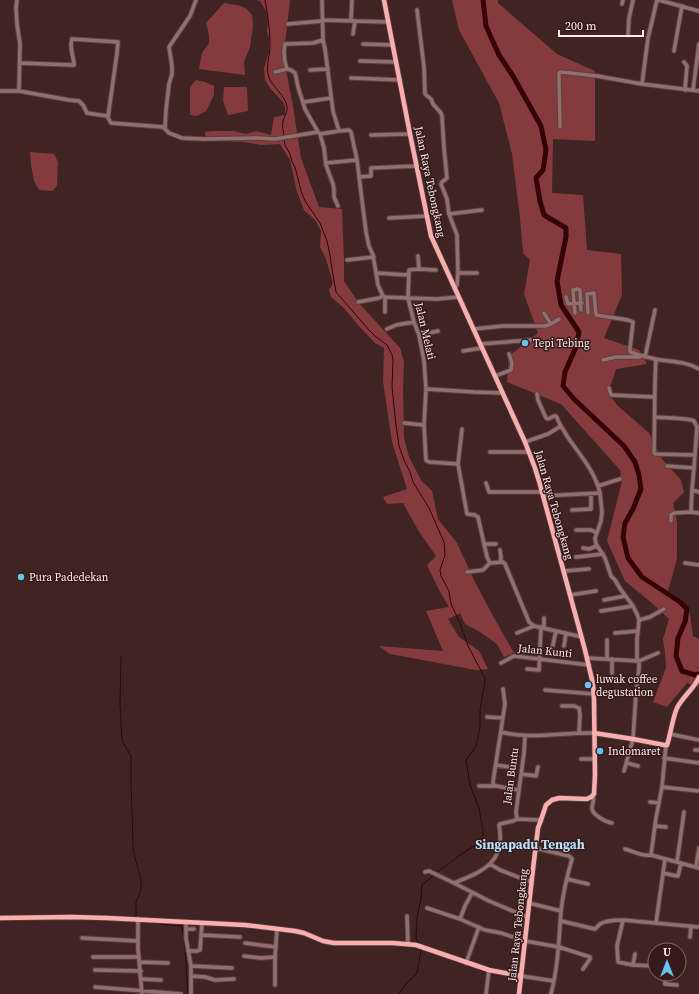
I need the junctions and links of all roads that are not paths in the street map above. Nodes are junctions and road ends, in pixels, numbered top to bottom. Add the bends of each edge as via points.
1 (18, 0) edge
2 (196, 0) edge
3 (322, 0) edge
4 (352, 0) edge
5 (384, 0) edge
6 (633, 0) edge
7 (658, 0) edge
8 (682, 6) junction
9 (417, 10) dead end
10 (699, 10) edge
11 (322, 20) junction
12 (353, 21) junction
13 (388, 22) junction
14 (288, 24) dead end
15 (353, 34) dead end
16 (628, 34) dead end
17 (323, 40) junction
18 (363, 44) dead end
19 (699, 44) edge
20 (393, 45) junction
21 (674, 51) dead end
22 (360, 61) dead end
23 (396, 62) junction
24 (684, 62) dead end
25 (20, 63) junction
26 (287, 69) junction
27 (328, 69) junction
28 (310, 70) dead end
29 (276, 72) dead end
30 (351, 78) dead end
31 (400, 80) junction
32 (642, 84) junction
33 (685, 90) junction
34 (693, 90) junction
35 (0, 91) edge
36 (19, 91) junction
37 (699, 91) edge
38 (331, 98) junction
39 (304, 102) junction
40 (108, 117) junction
41 (560, 126) dead end
42 (165, 130) junction
43 (339, 131) junction
44 (319, 133) junction
45 (410, 134) junction
46 (371, 135) dead end
47 (357, 160) junction
48 (326, 163) junction
49 (416, 166) junction
50 (360, 177) junction
51 (338, 206) dead end
52 (482, 210) dead end
53 (449, 214) junction
54 (427, 216) junction
55 (389, 218) dead end
56 (418, 256) dead end
57 (374, 257) junction
58 (347, 260) dead end
59 (419, 269) junction
60 (436, 270) dead end
61 (376, 273) junction
62 (476, 273) dead end
63 (458, 274) junction
64 (408, 275) junction
65 (455, 288) junction
66 (566, 296) dead end
67 (384, 297) junction
68 (459, 297) junction
69 (408, 298) junction
70 (358, 302) dead end
71 (574, 303) junction
72 (581, 303) junction
73 (588, 303) junction
74 (581, 310) dead end
75 (655, 310) dead end
76 (385, 312) dead end
77 (544, 313) dead end
78 (575, 313) dead end
79 (588, 313) dead end
80 (559, 319) dead end
81 (414, 322) junction
82 (550, 324) junction
83 (473, 329) junction
84 (387, 330) dead end
85 (438, 331) dead end
86 (419, 335) junction
87 (532, 340) dead end
88 (481, 346) junction
89 (463, 351) dead end
90 (509, 354) dead end
91 (644, 357) junction
92 (656, 359) junction
93 (603, 360) dead end
94 (699, 369) edge
95 (495, 376) junction
96 (609, 388) dead end
97 (426, 389) junction
98 (503, 393) junction
99 (537, 394) dead end
100 (654, 397) junction
101 (655, 418) junction
102 (404, 423) dead end
103 (424, 425) junction
104 (561, 426) junction
105 (698, 427) edge
106 (462, 429) dead end
107 (525, 442) junction
108 (490, 452) dead end
109 (529, 452) junction
110 (696, 453) edge
111 (458, 464) junction
112 (668, 466) dead end
113 (694, 468) junction
114 (620, 479) dead end
115 (486, 483) dead end
116 (598, 486) junction
117 (692, 490) junction
118 (699, 492) edge
119 (600, 493) junction
120 (542, 494) junction
121 (591, 494) junction
122 (572, 510) dead end
123 (691, 512) junction
124 (699, 513) edge
125 (671, 521) dead end
126 (576, 530) dead end
127 (596, 532) junction
128 (484, 544) junction
129 (496, 544) dead end
130 (597, 546) junction
131 (583, 548) dead end
132 (500, 550) dead end
133 (603, 554) junction
134 (576, 557) dead end
135 (500, 562) junction
136 (490, 563) junction
137 (685, 563) dead end
138 (699, 565) edge
139 (589, 570) dead end
140 (564, 571) junction
141 (467, 572) dead end
142 (596, 591) dead end
143 (570, 595) junction
144 (625, 596) junction
145 (604, 600) dead end
146 (633, 606) junction
147 (664, 609) dead end
148 (601, 611) dead end
149 (544, 618) dead end
150 (639, 620) junction
151 (532, 625) junction
152 (542, 627) junction
153 (556, 631) junction
154 (638, 631) junction
155 (517, 633) dead end
156 (566, 633) junction
157 (615, 633) dead end
158 (582, 637) junction
159 (607, 640) dead end
160 (564, 646) dead end
161 (552, 649) dead end
162 (658, 653) dead end
163 (587, 658) junction
164 (540, 659) junction
165 (607, 659) junction
166 (612, 659) junction
167 (638, 660) junction
168 (501, 663) dead end
169 (589, 665) junction
170 (527, 669) dead end
171 (612, 673) dead end
172 (699, 678) edge
173 (503, 689) dead end
174 (546, 690) dead end
175 (594, 694) junction
176 (562, 706) dead end
177 (487, 717) dead end
178 (503, 718) junction
179 (501, 732) junction
180 (579, 733) junction
181 (594, 733) junction
182 (670, 734) junction
183 (525, 736) junction
184 (633, 739) junction
185 (699, 740) edge
186 (666, 745) junction
187 (664, 758) junction
188 (581, 759) dead end
189 (595, 759) junction
190 (627, 763) junction
191 (699, 763) edge
192 (496, 765) junction
193 (638, 766) dead end
194 (510, 767) dead end
195 (538, 767) dead end
196 (624, 771) dead end
197 (522, 774) junction
198 (479, 786) dead end
199 (494, 786) junction
200 (662, 787) junction
201 (520, 790) junction
202 (699, 791) edge
203 (593, 795) junction
204 (650, 802) dead end
205 (659, 803) junction
206 (684, 812) dead end
207 (517, 819) junction
208 (541, 820) junction
209 (612, 823) dead end
210 (655, 826) junction
211 (666, 827) dead end
212 (535, 848) junction
213 (624, 848) dead end
214 (699, 848) edge
215 (651, 855) junction
216 (665, 859) junction
217 (679, 862) junction
218 (490, 864) junction
219 (697, 868) edge
220 (425, 872) dead end
221 (663, 873) junction
222 (567, 879) junction
223 (531, 882) junction
224 (454, 883) junction
225 (588, 884) dead end
226 (472, 893) junction
227 (529, 903) junction
228 (428, 908) dead end
229 (561, 911) junction
230 (406, 916) dead end
231 (527, 917) junction
232 (0, 918) edge
233 (138, 919) junction
234 (460, 919) junction
235 (623, 920) junction
236 (561, 921) junction
237 (186, 922) junction
238 (202, 923) junction
239 (656, 923) junction
240 (691, 926) junction
241 (479, 927) junction
242 (699, 927) edge
243 (186, 929) junction
244 (194, 929) dead end
245 (277, 929) junction
246 (202, 935) junction
247 (240, 937) dead end
248 (82, 938) dead end
249 (690, 938) dead end
250 (138, 941) junction
251 (525, 941) junction
252 (245, 943) dead end
253 (408, 944) junction
254 (276, 947) junction
255 (558, 947) junction
256 (188, 951) junction
257 (635, 954) dead end
258 (244, 956) dead end
259 (93, 957) dead end
260 (139, 957) junction
261 (275, 957) junction
262 (140, 962) junction
263 (168, 963) dead end
264 (466, 963) junction
265 (633, 965) junction
266 (191, 966) junction
267 (647, 966) edge
268 (232, 968) dead end
269 (583, 969) dead end
270 (95, 970) dead end
271 (489, 970) junction
272 (141, 971) junction
273 (191, 976) junction
274 (521, 976) junction
275 (141, 979) junction
276 (234, 979) dead end
277 (161, 980) dead end
278 (554, 981) junction
279 (665, 982) edge
280 (275, 985) dead end
281 (677, 985) dead end
282 (95, 987) dead end
283 (142, 992) edge
284 (180, 994) edge
285 (191, 994) edge
286 (486, 994) edge
287 (520, 994) edge
288 (551, 994) edge

1 - 25 street via 16,18
2 - 42 street via 190,16 168,47 172,74
3 - 11 street
4 - 12 street
5 - 13 main road, Jalan Raya Tebongkang
6 - 16 street
7 - 8 street
7 - 32 street via 648,38
8 - 10 street
8 - 21 street
9 - 53 street via 425,94 432,100 443,119 447,179 441,184
11 - 12 street
11 - 14 street
11 - 17 street
12 - 13 street
12 - 15 street
13 - 20 main road, Jalan Raya Tebongkang
17 - 26 street via 285,44
17 - 27 street
18 - 20 street
19 - 34 street
20 - 23 main road, Jalan Raya Tebongkang
22 - 23 street
23 - 31 main road, Jalan Raya Tebongkang
24 - 33 street via 687,66
25 - 36 street
25 - 40 street via 74,65 72,39 118,42
26 - 29 street
26 - 39 street via 294,73
27 - 28 street
27 - 38 street
30 - 31 street
31 - 45 main road, Jalan Raya Tebongkang
32 - 33 street
32 - 41 street via 597,76 559,73
33 - 34 street
34 - 37 street
35 - 36 street
36 - 40 street via 79,101 87,114
38 - 39 street
38 - 43 street
39 - 44 street via 306,111
40 - 42 street via 111,123 163,127
42 - 44 street via 182,138 204,139 274,139
43 - 44 street
43 - 47 street via 350,130
44 - 48 street
45 - 46 street
45 - 49 main road, Jalan Raya Tebongkang
47 - 48 street
47 - 50 street
48 - 51 street
49 - 50 street via 371,168 371,176
49 - 54 main road, Jalan Raya Tebongkang
50 - 57 street via 366,232 369,248
52 - 53 street
53 - 63 street via 457,235
54 - 55 street
54 - 65 main road, Jalan Raya Tebongkang via 431,236
56 - 59 street
57 - 58 street
57 - 61 street
59 - 60 street
59 - 64 street via 409,270
61 - 64 street
61 - 67 street
62 - 63 street
63 - 65 street
64 - 69 street
65 - 68 main road, Jalan Raya Tebongkang
66 - 71 street via 568,304
67 - 69 street, Jalan Melati
67 - 70 street, Jalan Melati
67 - 76 street
68 - 69 street
68 - 83 main road, Jalan Raya Tebongkang
69 - 81 street, Jalan Melati
71 - 72 street
71 - 72 street via 574,290 578,288
71 - 78 street
72 - 73 street
72 - 74 street
73 - 79 street
73 - 91 street via 588,294 594,293 596,315 631,321 630,351
75 - 91 street
77 - 82 street
80 - 82 street
81 - 84 street via 396,325
81 - 86 street, Jalan Melati
82 - 83 street
83 - 88 main road, Jalan Raya Tebongkang
85 - 86 street
86 - 97 street, Jalan Melati
87 - 88 street
88 - 89 street
88 - 95 main road, Jalan Raya Tebongkang
90 - 95 street via 511,370
91 - 92 street
91 - 93 street via 616,357
92 - 94 street via 685,363
92 - 100 street
95 - 98 main road, Jalan Raya Tebongkang
96 - 100 street via 611,395
97 - 98 street
97 - 103 street, Jalan Melati
98 - 107 main road, Jalan Raya Tebongkang
99 - 104 street via 546,418 555,416
100 - 101 street
101 - 105 street via 691,420
101 - 110 street via 655,454
102 - 103 street
103 - 111 street, Jalan Melati via 426,460
104 - 107 street via 548,434
104 - 116 street via 585,461
105 - 110 street
106 - 111 street
107 - 109 main road, Jalan Raya Tebongkang
108 - 109 street
109 - 120 main road, Jalan Raya Tebongkang
110 - 113 street
111 - 128 street via 467,514 478,517
112 - 113 street
113 - 117 street
114 - 116 street
115 - 120 street via 489,492
116 - 119 street
117 - 118 street
117 - 123 street
119 - 121 street
119 - 127 street via 602,516
120 - 121 street
120 - 140 main road, Jalan Raya Tebongkang
121 - 122 street via 591,509
123 - 124 street
123 - 125 street via 674,513 671,515
126 - 127 street
127 - 130 street
128 - 129 street
128 - 136 street
130 - 131 street
130 - 133 street
132 - 135 street
133 - 134 street
133 - 144 street via 610,576
135 - 136 street
135 - 151 street via 505,564
136 - 141 street via 484,570
137 - 138 street
139 - 140 street
140 - 143 main road, Jalan Raya Tebongkang
142 - 143 street
143 - 158 main road, Jalan Raya Tebongkang
144 - 145 street
144 - 146 street
146 - 148 street
146 - 150 street
147 - 150 street
149 - 152 street
150 - 154 street
151 - 152 street
151 - 155 street
152 - 153 street
152 - 164 street
153 - 156 street
153 - 161 street
154 - 157 street
154 - 167 street
156 - 158 street
156 - 160 street
158 - 163 main road, Jalan Raya Tebongkang
159 - 165 street
162 - 167 street
163 - 165 street
163 - 169 main road, Jalan Raya Tebongkang
164 - 168 street, Jalan Kunti via 514,656
164 - 169 street, Jalan Kunti
164 - 170 street via 539,670
165 - 166 street
166 - 167 street
166 - 171 street
167 - 184 street via 640,670
169 - 175 main road, Jalan Raya Tebongkang
172 - 182 main road via 678,706
173 - 178 street
174 - 175 street
175 - 181 main road, Jalan Raya Tebongkang
176 - 180 street via 579,708
177 - 178 street
178 - 179 street
179 - 183 street
179 - 192 street
180 - 181 street
180 - 183 street
181 - 184 main road
181 - 189 main road, Jalan Raya Tebongkang
182 - 185 street
182 - 186 main road
183 - 197 street, Jalan Buntu
184 - 186 main road
184 - 190 street
186 - 187 street
187 - 191 street
187 - 200 street
188 - 189 street
189 - 203 main road, Jalan Raya Tebongkang
190 - 193 street
190 - 196 street
192 - 194 street
192 - 199 street
195 - 197 street via 536,776
197 - 201 street, Jalan Buntu
198 - 199 street
199 - 201 street
200 - 202 street
200 - 205 street
201 - 207 street, Jalan Buntu
203 - 208 main road, Jalan Raya Tebongkang via 587,799 554,799 546,805
203 - 209 street via 593,812
204 - 205 street
205 - 210 street
206 - 217 street
207 - 208 street, Jalan Buntu
207 - 218 street via 499,825 500,845
208 - 212 main road, Jalan Raya Tebongkang
210 - 211 street
210 - 215 street
212 - 222 street via 571,858
212 - 223 main road, Jalan Raya Tebongkang
213 - 215 street via 646,856
214 - 219 street
215 - 216 street
216 - 217 street
216 - 221 street
217 - 219 street
217 - 221 street via 677,876
218 - 223 street
218 - 224 street
220 - 224 street
221 - 239 street
222 - 225 street
222 - 229 street
223 - 227 main road, Jalan Raya Tebongkang
224 - 226 street
226 - 231 street
226 - 234 street
227 - 229 street
227 - 231 main road, Jalan Raya Tebongkang
228 - 234 street
229 - 236 street
230 - 253 street
231 - 251 main road, Jalan Raya Tebongkang
232 - 233 main road
233 - 237 main road
233 - 250 street
234 - 241 street
235 - 236 street via 604,922 595,929
235 - 239 street
235 - 265 street via 616,946 617,960
236 - 255 street
237 - 238 main road
237 - 243 street
238 - 245 main road
238 - 246 street
239 - 240 street
240 - 242 street
240 - 249 street
241 - 251 street
241 - 264 street
243 - 244 street
243 - 256 street
245 - 253 main road via 300,932 334,943
245 - 254 street
246 - 247 street
246 - 256 street via 200,950
248 - 250 street
250 - 260 street
251 - 255 street
251 - 274 main road, Jalan Raya Tebongkang
252 - 254 street
253 - 264 main road via 421,946
254 - 261 street
255 - 269 street via 590,958
255 - 278 street
256 - 266 street
257 - 265 street
258 - 261 street
259 - 260 street
260 - 262 street
261 - 280 street
262 - 263 street
262 - 272 street
264 - 271 main road
265 - 267 street
266 - 268 street
266 - 273 street
270 - 272 street
271 - 274 main road
271 - 286 street
272 - 275 street
273 - 276 street via 218,980
273 - 285 street
274 - 278 street
274 - 287 main road, Jalan Raya Tebongkang
275 - 277 street
275 - 283 street
278 - 288 street
279 - 281 street
282 - 283 street
283 - 284 street

